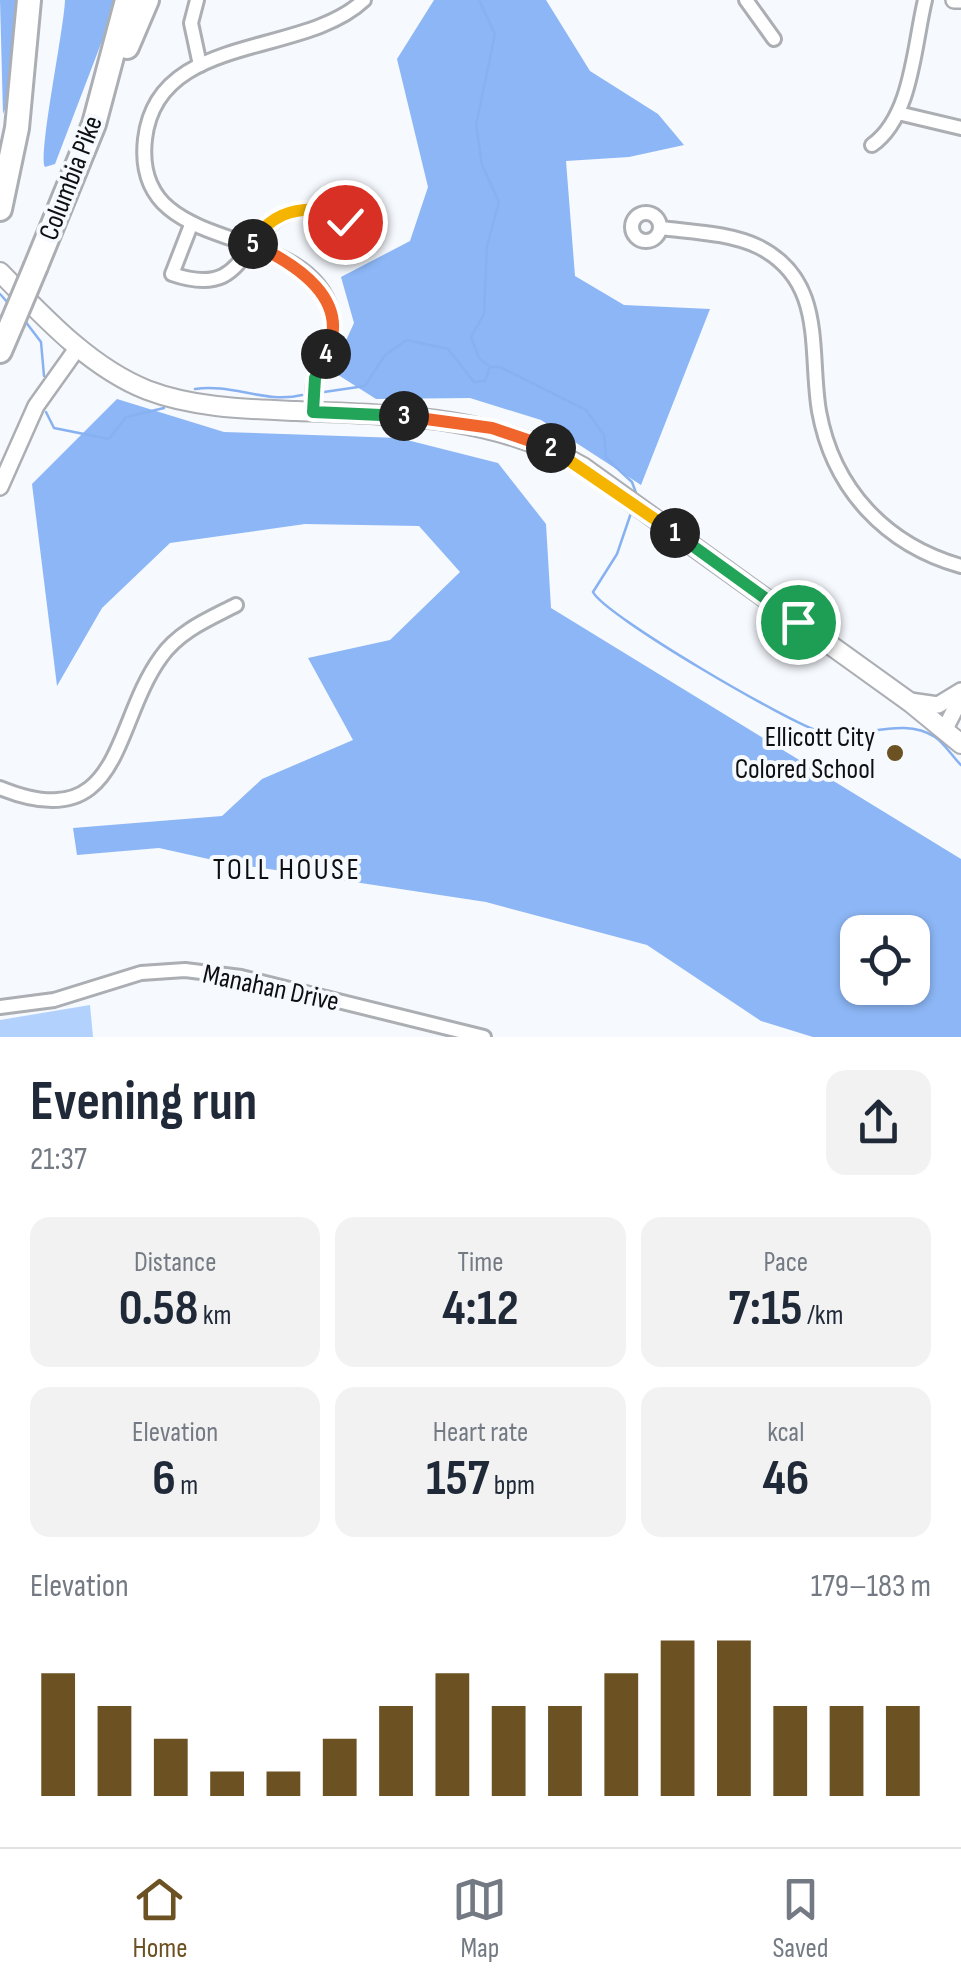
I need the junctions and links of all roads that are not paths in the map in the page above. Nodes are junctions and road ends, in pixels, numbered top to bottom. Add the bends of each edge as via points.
1 (29, 0) edge
2 (39, 0) edge
3 (127, 0) edge
4 (147, 0) edge
5 (197, 0) edge
6 (364, 0) edge
7 (746, 0) edge
8 (925, 0) edge
9 (774, 39) dead end
10 (200, 65) junction
11 (898, 112) junction
12 (94, 124) junction
13 (17, 128) junction
14 (961, 128) edge
15 (872, 145) dead end
16 (0, 209) edge
17 (325, 210) dead end
18 (191, 226) junction
19 (661, 228) dead end
20 (252, 244) junction
21 (0, 272) edge
22 (78, 347) junction
23 (0, 351) edge
24 (313, 412) junction
25 (0, 487) edge
26 (961, 566) edge
27 (236, 605) dead end
28 (961, 694) edge
29 (906, 699) junction
30 (945, 729) junction
31 (961, 744) edge
32 (0, 788) edge
33 (0, 1008) edge
34 (484, 1037) edge

1 - 13 highway, Columbia Pike
2 - 13 highway
3 - 12 highway, Columbia Pike
4 - 12 highway
5 - 10 street via 192,23
6 - 10 street via 329,21
7 - 9 street
8 - 11 street
10 - 18 street via 162,94 145,139 156,192
11 - 14 street
11 - 15 street
12 - 23 highway, Columbia Pike, bridge
13 - 16 highway, Columbia Pike
17 - 20 street via 280,214
18 - 20 street
18 - 20 street via 172,274 189,280 220,278
19 - 26 street via 743,241 789,272 810,306 820,411 846,486 890,533
20 - 24 street via 300,270 330,307 332,343 315,378
21 - 22 main road
22 - 24 main road via 125,379 174,398
22 - 25 street via 36,406
24 - 29 main road via 451,421 539,442 583,466
27 - 32 street via 188,631 161,657 120,751 100,780 62,800 32,800
28 - 29 street via 938,705
28 - 30 street
29 - 30 main road
30 - 31 main road
33 - 34 street, Manahan Drive via 54,1000 141,973 184,970 260,981

